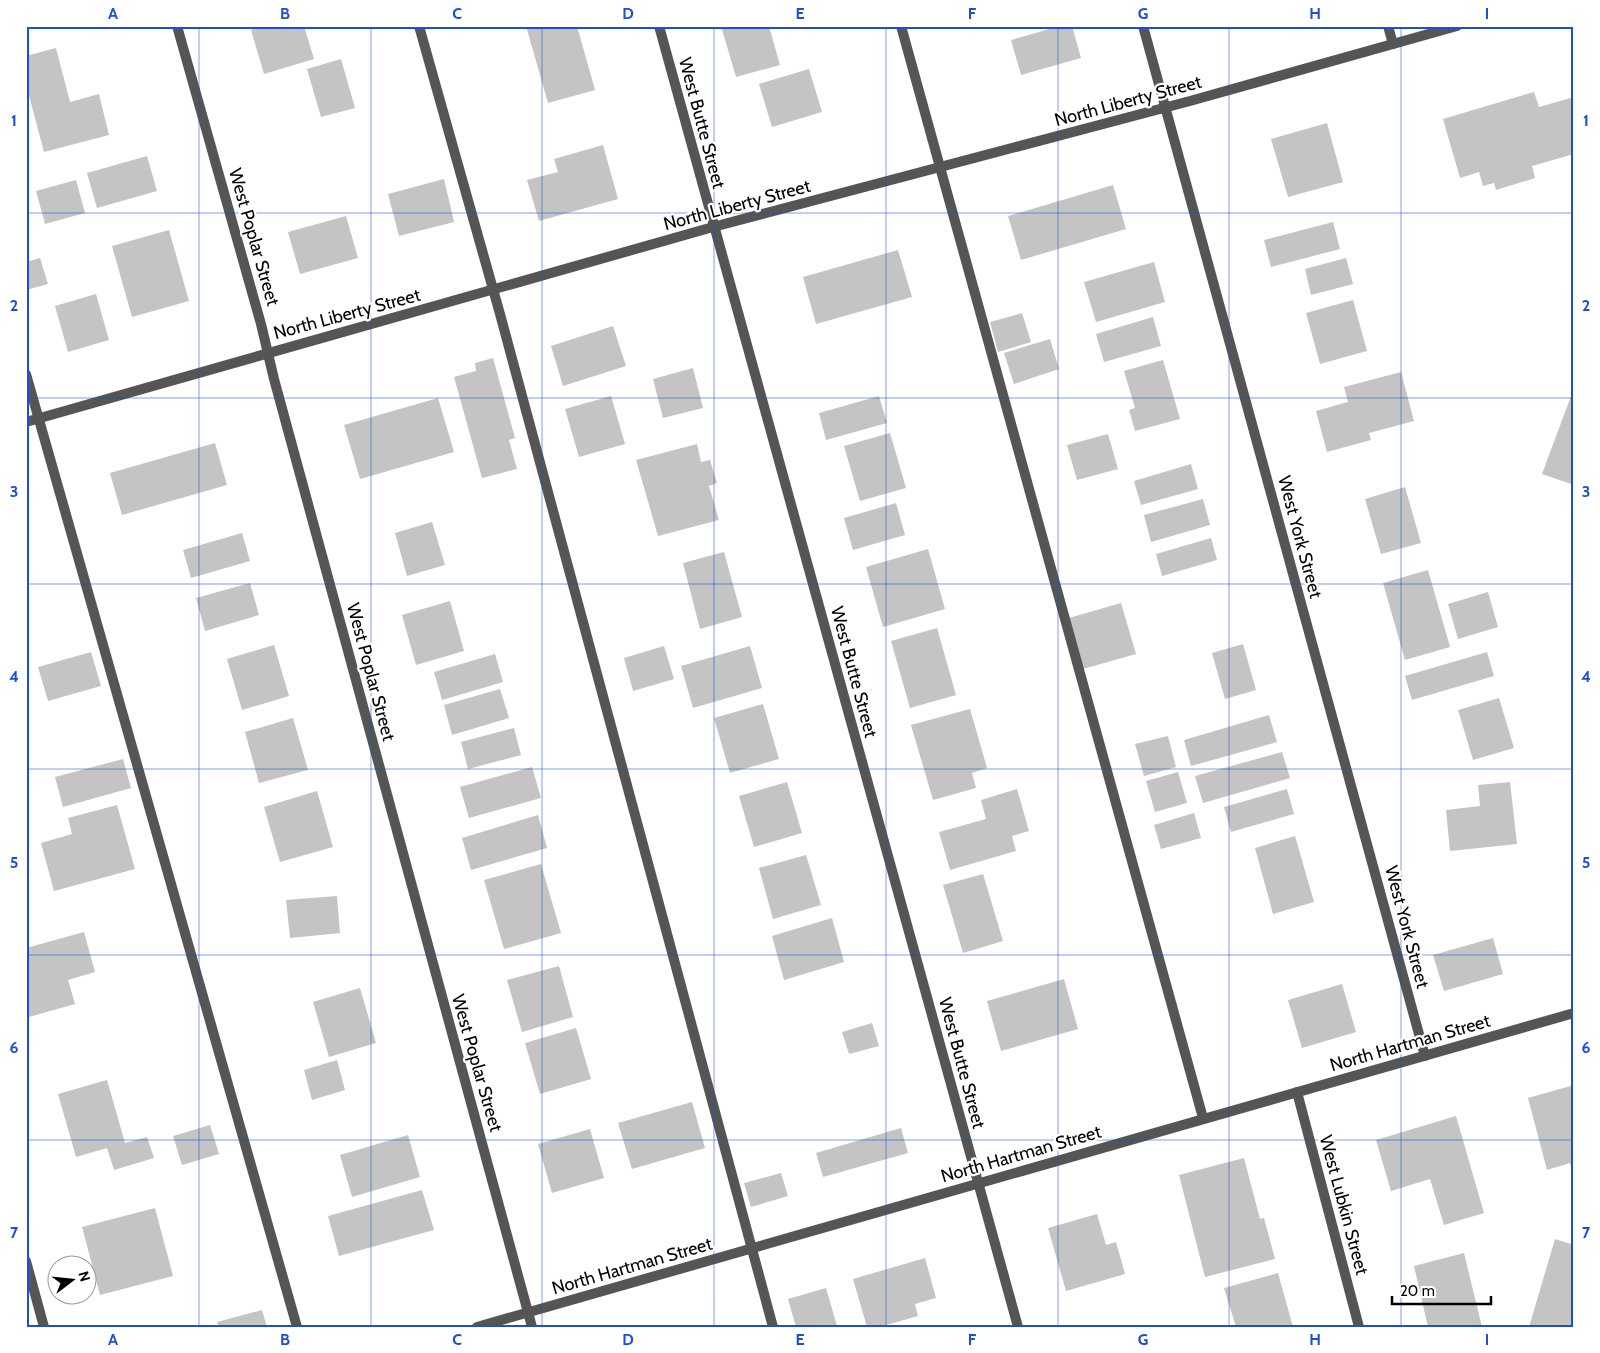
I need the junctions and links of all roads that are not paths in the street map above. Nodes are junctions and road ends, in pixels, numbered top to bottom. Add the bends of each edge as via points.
1 (177, 26) edge
2 (419, 26) edge
3 (659, 26) edge
4 (902, 26) edge
5 (1143, 26) edge
6 (1388, 26) edge
7 (1458, 26) edge
8 (1393, 44) junction
9 (1166, 108) junction
10 (941, 168) junction
11 (713, 227) junction
12 (493, 291) junction
13 (268, 352) junction
14 (26, 374) edge
15 (39, 418) junction
16 (26, 422) edge
17 (1574, 1013) edge
18 (1425, 1056) junction
19 (1297, 1092) junction
20 (1203, 1118) junction
21 (979, 1183) junction
22 (752, 1248) junction
23 (26, 1261) edge
24 (529, 1313) junction
25 (44, 1327) edge
26 (297, 1327) edge
27 (478, 1327) edge
28 (532, 1327) edge
29 (773, 1327) edge
30 (1018, 1327) edge
31 (1359, 1327) edge

1 - 13 street, West Poplar Street
2 - 12 street
3 - 11 street, West Butte Street
4 - 10 street
5 - 9 street, West York Street
6 - 8 street
7 - 8 street, North Liberty Street
8 - 9 street, North Liberty Street
9 - 10 street, North Liberty Street
9 - 18 street, West York Street
10 - 11 street, North Liberty Street
10 - 20 street
11 - 12 street, North Liberty Street
11 - 21 street, West Butte Street
12 - 13 street, North Liberty Street
12 - 22 street
13 - 15 street, North Liberty Street
13 - 24 street, West Poplar Street
14 - 15 street
15 - 16 street, North Liberty Street
15 - 26 street
17 - 18 street, North Hartman Street
18 - 19 street, North Hartman Street
19 - 20 street, North Hartman Street
19 - 31 street, West Lubkin Street
20 - 21 street, North Hartman Street
21 - 22 street, North Hartman Street
21 - 30 street, West Butte Street
22 - 24 street, North Hartman Street
22 - 29 street
23 - 25 street
24 - 27 street, North Hartman Street
24 - 28 street, West Poplar Street

